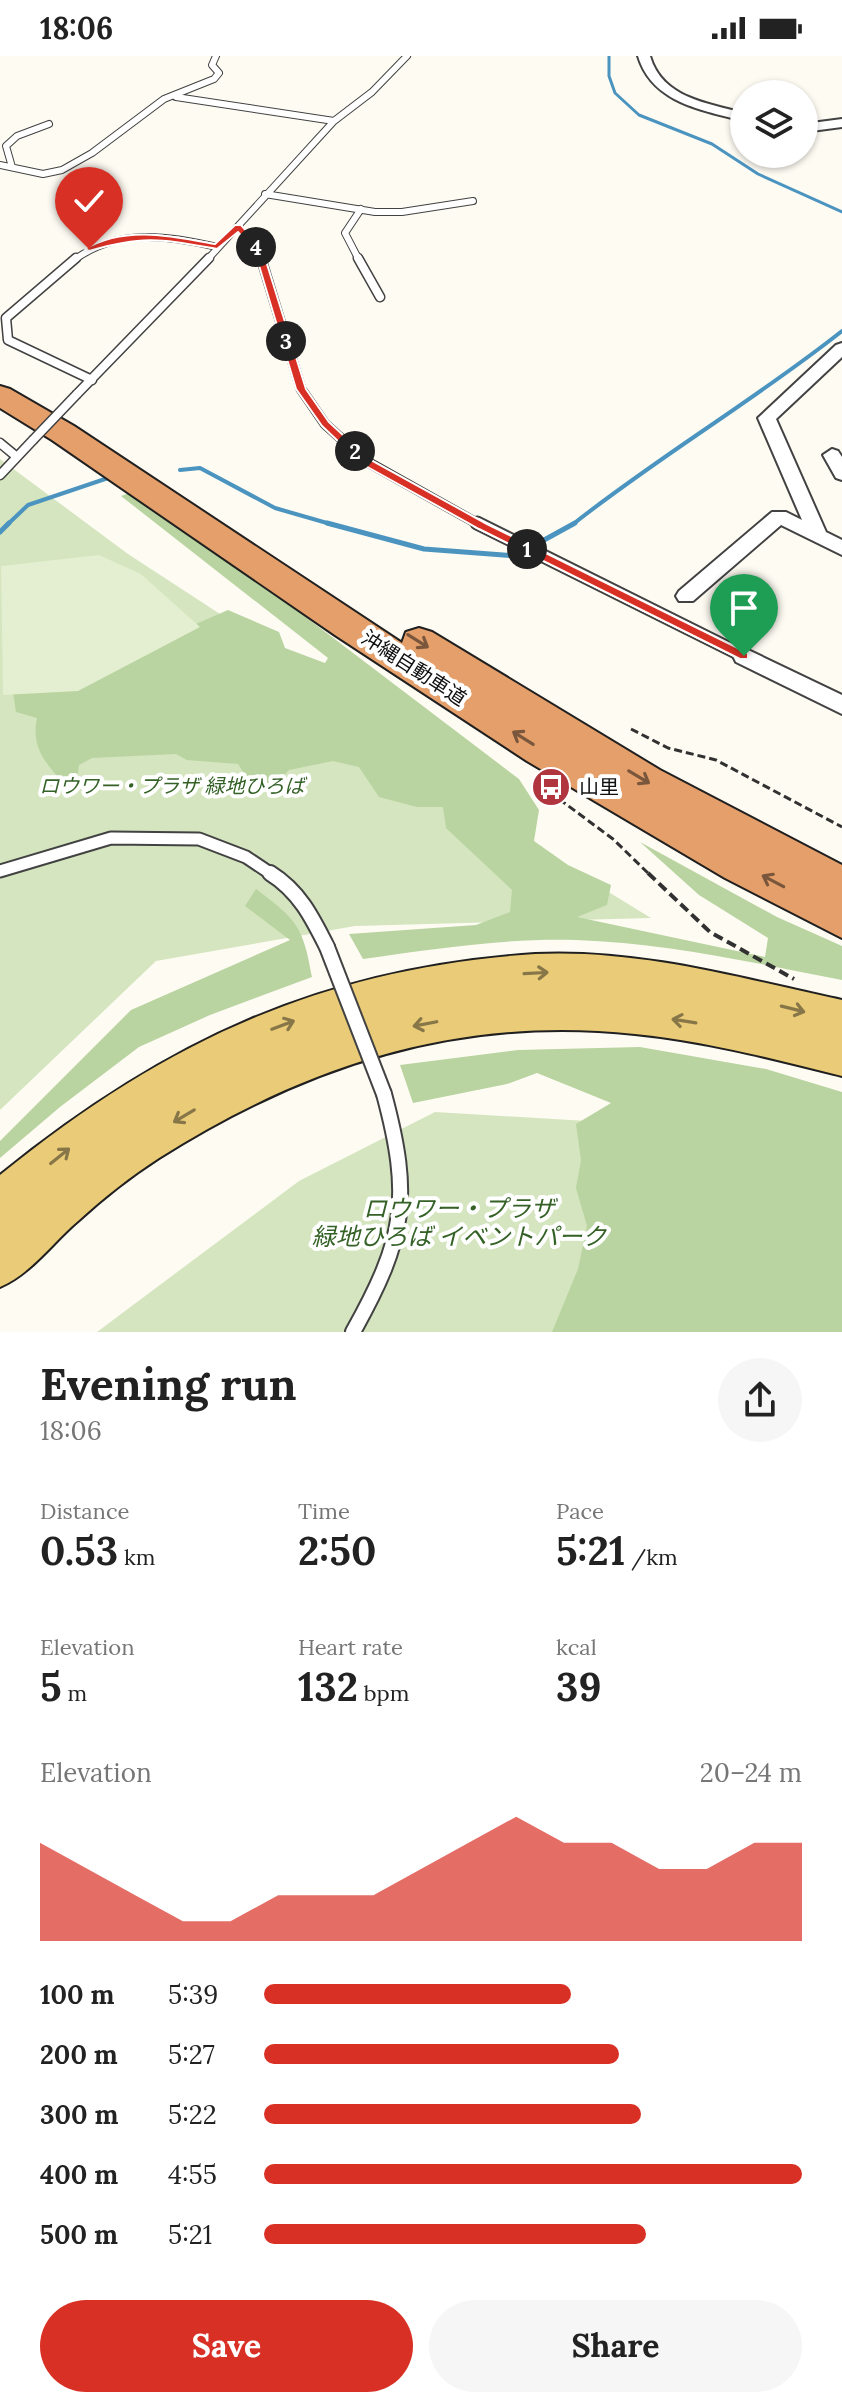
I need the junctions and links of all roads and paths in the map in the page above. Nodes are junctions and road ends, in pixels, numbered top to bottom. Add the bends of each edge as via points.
1 (216, 56) edge
2 (407, 56) edge
3 (644, 56) edge
4 (168, 96) junction
5 (730, 113) edge
6 (334, 121) junction
7 (842, 123) edge
8 (49, 124) dead end
9 (818, 127) edge
10 (0, 165) edge
11 (12, 167) junction
12 (265, 194) junction
13 (473, 201) dead end
14 (361, 209) junction
15 (238, 227) junction
16 (217, 247) junction
17 (380, 297) dead end
18 (842, 348) edge
19 (0, 370) edge
20 (92, 380) junction
21 (0, 395) edge
22 (0, 443) edge
23 (832, 455) dead end
24 (17, 457) junction
25 (842, 474) edge
26 (0, 475) edge
27 (818, 535) junction
28 (842, 548) edge
29 (686, 596) dead end
30 (744, 656) joint
31 (842, 705) edge
32 (631, 729) dead end
33 (559, 799) dead end
34 (842, 827) edge
35 (0, 871) edge
36 (842, 887) edge
37 (842, 918) edge
38 (799, 981) dead end
39 (842, 1020) edge
40 (842, 1055) edge
41 (0, 1206) edge
42 (0, 1262) edge
43 (353, 1332) edge

1 - 4 lane via 215,79
2 - 6 lane
3 - 5 street via 649,77 658,86
4 - 6 lane
4 - 11 lane via 82,159 49,174
6 - 12 lane
7 - 9 street
8 - 11 lane via 6,146
10 - 11 lane
12 - 14 lane
12 - 15 lane
13 - 14 lane via 402,212
14 - 17 lane via 345,233
15 - 16 lane
15 - 30 lane via 258,248 301,389 325,424 366,461 483,527
16 - 20 lane
16 - 20 lane via 157,235 122,238 89,249 6,318 8,340
18 - 27 street via 767,418
19 -> 36 highway, 沖縄自動車道 via 579,741
20 - 24 lane, bridge
37 -> 21 highway, 沖縄自動車道 via 631,804 493,720
22 - 24 lane
23 - 25 street
24 - 26 lane
27 - 28 street
27 - 29 street via 779,516
30 - 31 street
32 - 34 path via 668,748 716,760
33 - 38 path via 613,839 710,932
35 - 43 lane, bridge via 111,838 199,839 246,857 285,882 306,906 384,1094 396,1141 403,1218 381,1285
41 -> 39 main road via 65,1151 170,1078 266,1031 377,995 522,974 598,973 677,982
40 -> 42 main road via 695,1023 606,1011 493,1013 373,1035 295,1059 159,1131 65,1201

